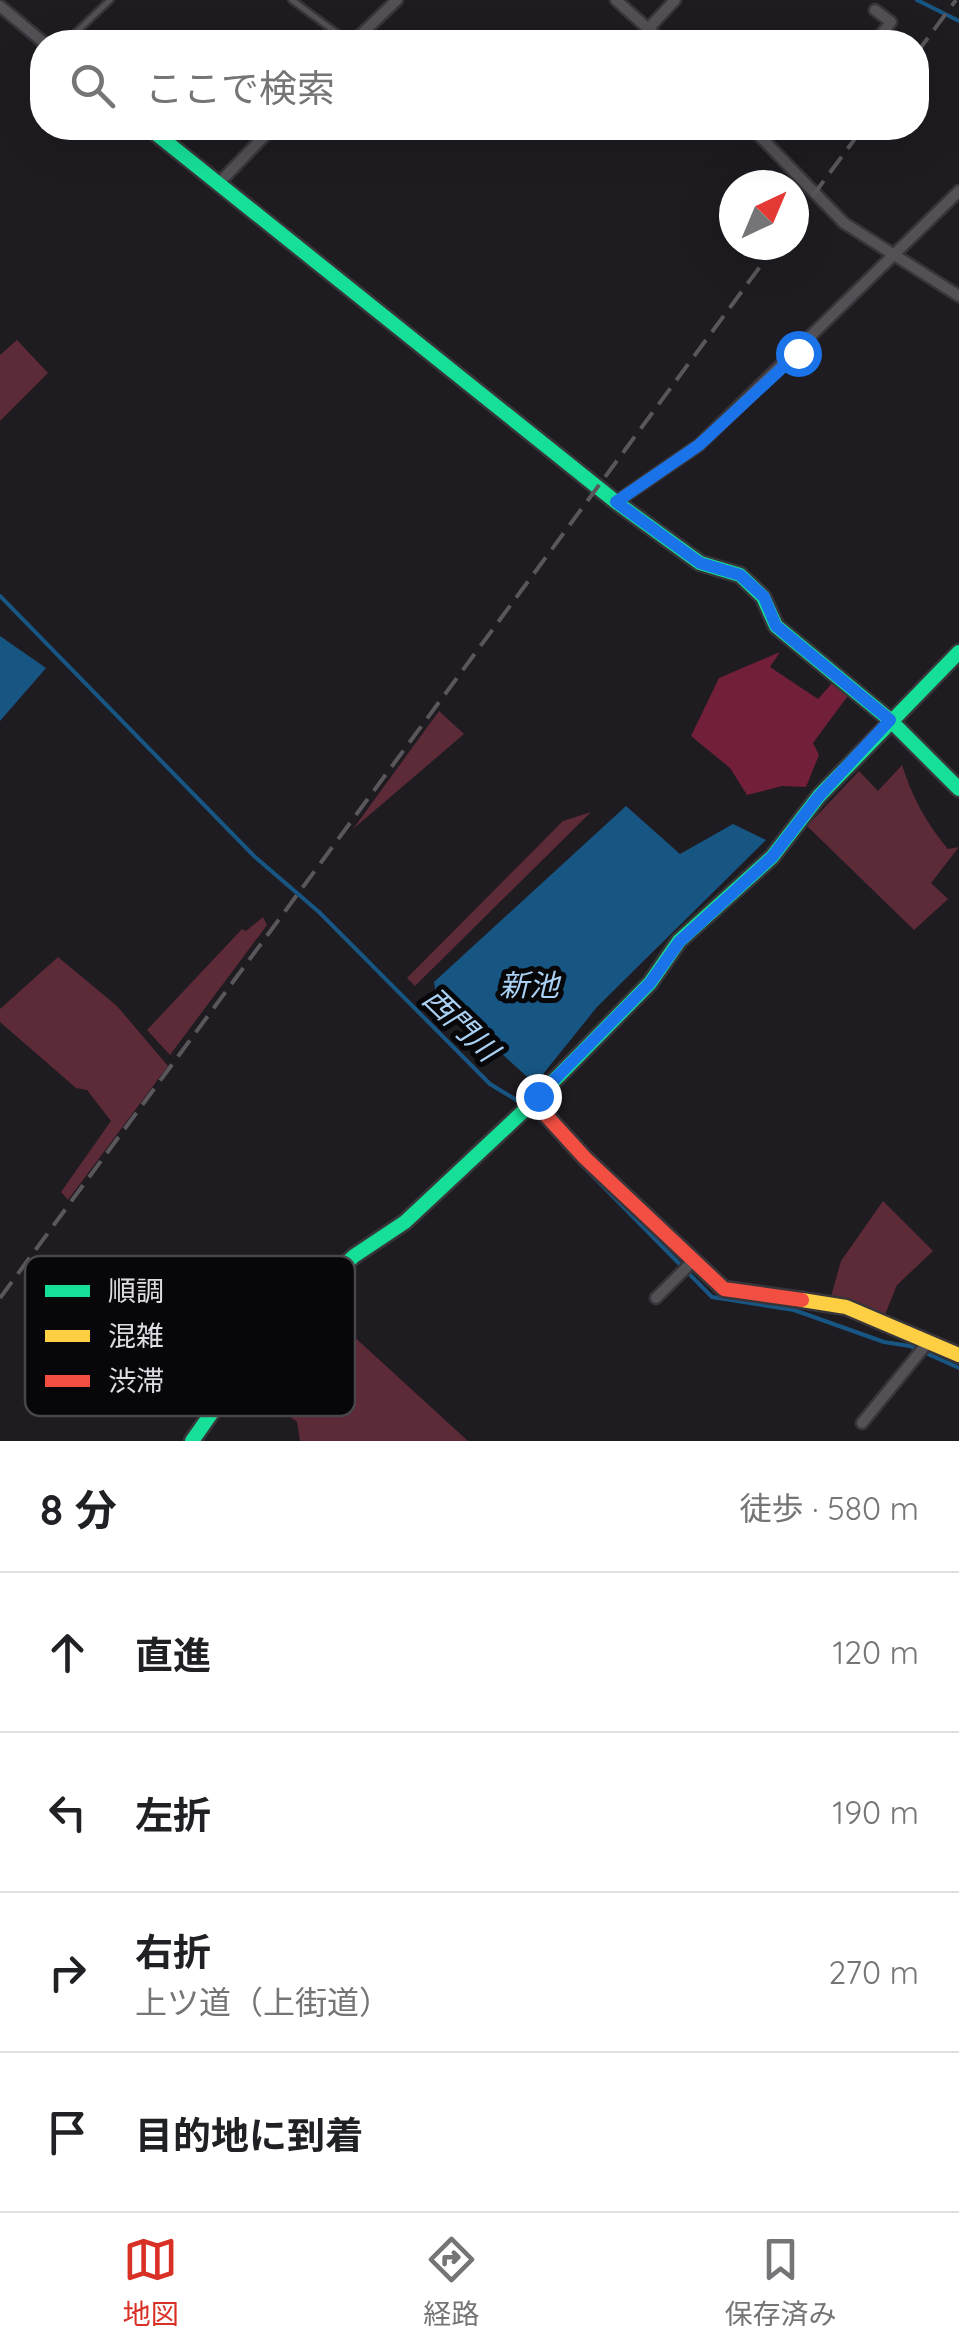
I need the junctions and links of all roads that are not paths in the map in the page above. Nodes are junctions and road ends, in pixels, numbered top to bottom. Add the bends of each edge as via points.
1 (110, 0) edge
2 (292, 0) edge
3 (397, 0) edge
4 (616, 0) edge
5 (675, 0) edge
6 (0, 6) edge
7 (875, 10) dead end
8 (648, 28) joint
9 (79, 30) edge
10 (334, 30) edge
11 (364, 30) edge
12 (884, 30) edge
13 (30, 31) edge
14 (164, 140) edge
15 (261, 140) edge
16 (765, 140) edge
17 (219, 184) junction
18 (959, 191) edge
19 (888, 255) junction
20 (959, 296) edge
21 (616, 502) junction
22 (959, 652) edge
23 (890, 720) junction
24 (959, 790) edge
25 (529, 1106) junction
26 (354, 1256) edge
27 (688, 1266) junction
28 (656, 1298) dead end
29 (925, 1347) junction
30 (959, 1355) edge
31 (209, 1416) edge
32 (862, 1423) dead end
33 (192, 1441) edge

1 - 9 lane
2 - 10 lane
3 - 11 street
4 - 8 street
5 - 8 street
6 - 13 street
7 - 12 street via 890,22
14 - 17 street
15 - 17 street
16 - 19 street via 824,204
17 - 21 street
18 - 19 street
19 - 20 street
19 - 21 street via 798,353 699,445
21 - 23 street via 700,563 740,575 764,597 776,626
22 - 23 street
23 - 24 street
23 - 25 street via 772,857 679,942 650,983
25 - 26 street via 405,1222
25 - 27 street
27 - 28 street
27 - 29 street via 724,1289 846,1307
29 - 30 street
29 - 32 street
31 - 33 street

